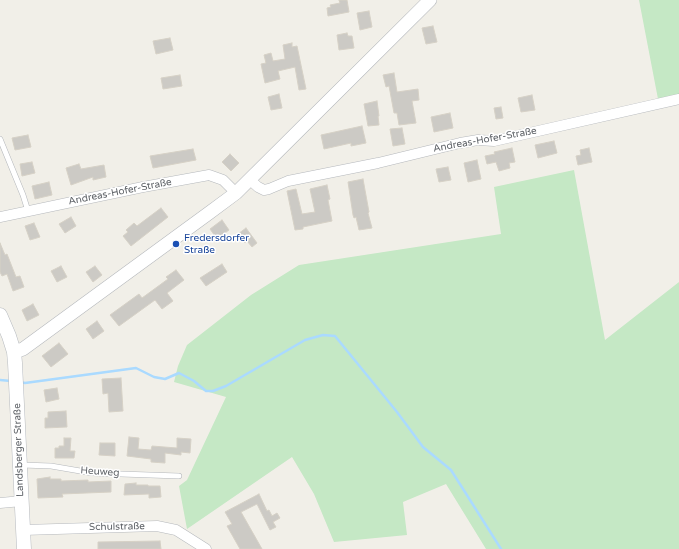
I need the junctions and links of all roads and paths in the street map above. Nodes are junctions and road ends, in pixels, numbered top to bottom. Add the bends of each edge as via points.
1 (430, 0) edge
2 (679, 99) edge
3 (0, 140) edge
4 (249, 179) junction
5 (236, 193) junction
6 (28, 211) junction
7 (0, 217) edge
8 (0, 315) edge
9 (14, 352) junction
10 (21, 465) junction
11 (179, 476) dead end
12 (22, 501) junction
13 (0, 503) edge
14 (23, 530) junction
15 (24, 549) edge
16 (206, 549) edge

1 - 4 street
2 - 4 street, Andreas-Hofer-Straße via 494,141 460,142 378,163 288,181 264,190
3 - 6 lane
4 - 5 street
5 - 6 street, Andreas-Hofer-Straße via 223,180 209,175
5 - 9 street via 23,349
6 - 7 street, Andreas-Hofer-Straße
8 - 9 main road, Landsberger Straße
9 - 10 main road, Landsberger Straße
10 - 11 lane, Heuweg via 52,466 92,473
10 - 12 main road, Landsberger Straße
12 - 13 street
12 - 14 main road, Landsberger Straße
14 - 15 main road, Landsberger Straße
14 - 16 street, Schulstraße via 156,526 176,530

